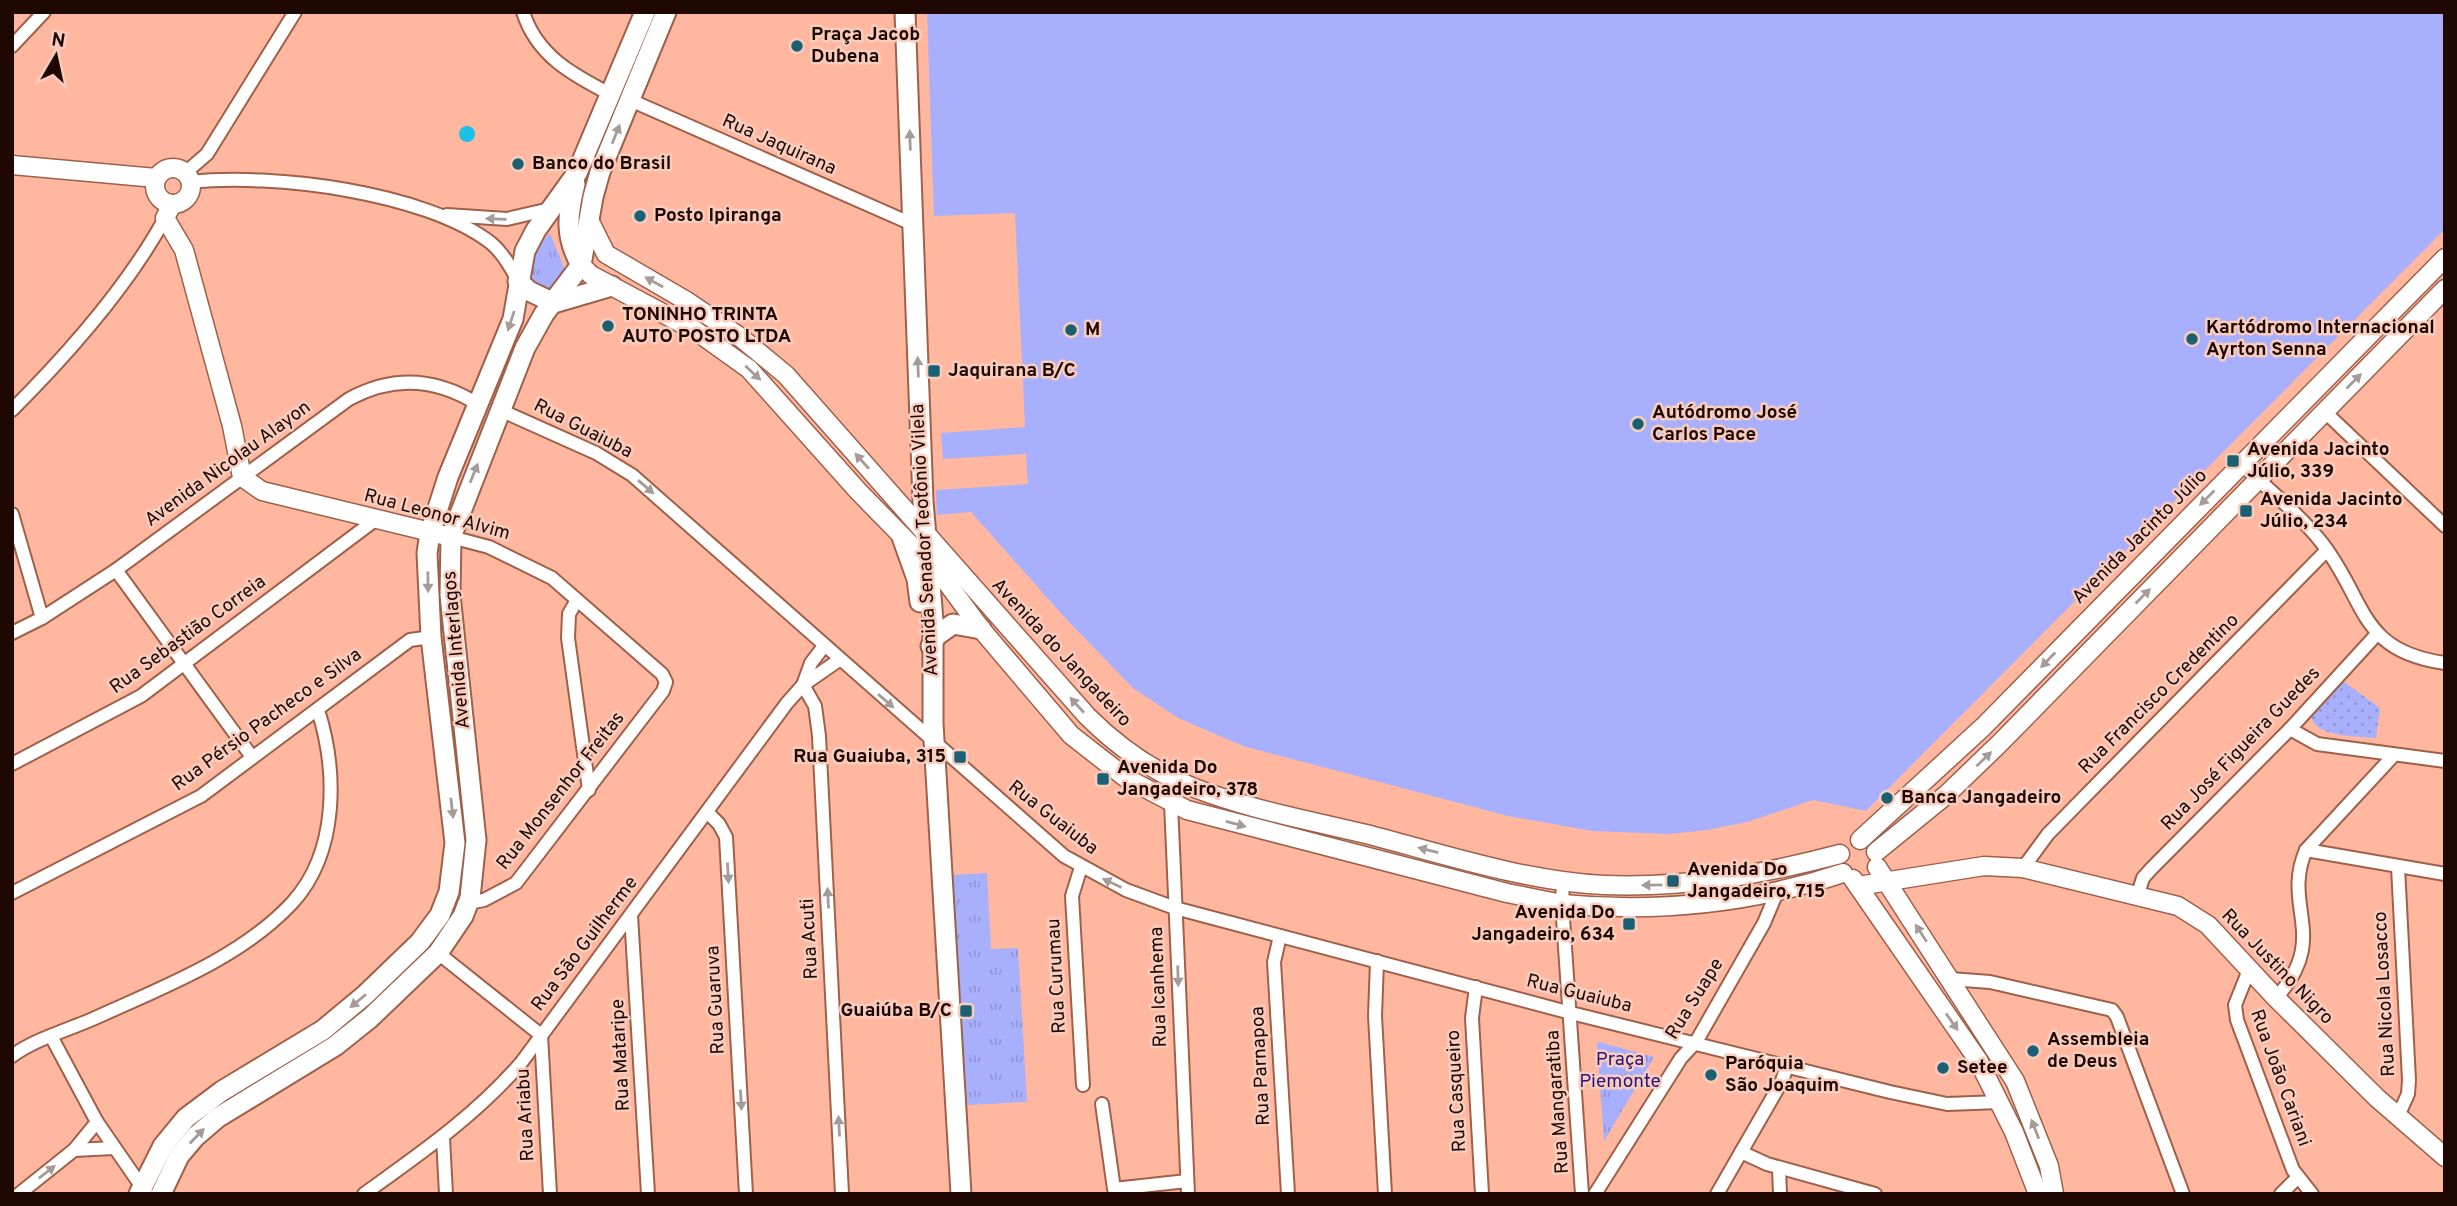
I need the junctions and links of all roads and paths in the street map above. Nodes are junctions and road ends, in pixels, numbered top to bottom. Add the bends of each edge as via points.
1 (44, 12) edge
2 (295, 12) edge
3 (523, 12) edge
4 (645, 12) edge
5 (666, 12) edge
6 (905, 12) edge
7 (12, 46) edge
8 (610, 94) junction
9 (630, 100) junction
10 (12, 165) edge
11 (577, 173) junction
12 (188, 177) junction
13 (156, 178) junction
14 (550, 209) junction
15 (168, 211) junction
16 (441, 214) junction
17 (590, 222) junction
18 (912, 224) junction
19 (2445, 258) edge
20 (581, 265) junction
21 (518, 281) junction
22 (612, 286) junction
23 (2445, 289) edge
24 (685, 300) junction
25 (554, 303) junction
26 (674, 318) junction
27 (479, 405) junction
28 (12, 410) edge
29 (500, 410) junction
30 (2324, 411) junction
31 (2241, 464) junction
32 (242, 477) junction
33 (2258, 480) junction
34 (12, 514) edge
35 (375, 520) junction
36 (2445, 526) edge
37 (430, 533) junction
38 (924, 533) junction
39 (451, 537) junction
40 (902, 537) junction
41 (2327, 550) junction
42 (929, 563) junction
43 (116, 570) junction
44 (577, 600) junction
45 (41, 618) junction
46 (981, 629) junction
47 (12, 633) edge
48 (2377, 634) junction
49 (431, 636) junction
50 (824, 646) junction
51 (931, 647) junction
52 (839, 660) junction
53 (186, 662) junction
54 (2445, 663) edge
55 (666, 681) joint
56 (803, 685) junction
57 (318, 709) junction
58 (2290, 729) junction
59 (934, 740) junction
60 (2393, 755) junction
61 (252, 757) junction
62 (2445, 761) edge
63 (12, 764) edge
64 (1175, 780) junction
65 (589, 790) junction
66 (1171, 803) junction
67 (707, 812) junction
68 (1860, 840) junction
69 (2306, 850) junction
70 (1840, 854) junction
71 (1877, 858) junction
72 (1081, 867) junction
73 (2398, 867) junction
74 (2023, 868) junction
75 (2445, 873) edge
76 (1917, 875) junction
77 (1851, 879) junction
78 (1563, 881) junction
79 (1888, 882) junction
80 (1777, 892) junction
81 (12, 893) edge
82 (2137, 894) junction
83 (468, 903) junction
84 (1562, 904) junction
85 (1175, 908) junction
86 (631, 915) junction
87 (1280, 936) junction
88 (438, 953) junction
89 (1377, 961) junction
90 (2249, 970) junction
91 (1950, 979) junction
92 (1476, 987) junction
93 (2276, 998) junction
94 (1571, 1013) junction
95 (541, 1035) junction
96 (52, 1038) junction
97 (1696, 1042) junction
98 (12, 1056) edge
99 (1787, 1066) junction
100 (1083, 1085) dead end
101 (2000, 1102) junction
102 (1102, 1104) dead end
103 (2398, 1116) junction
104 (97, 1122) junction
105 (443, 1138) junction
106 (114, 1148) junction
107 (74, 1150) junction
108 (1741, 1152) junction
109 (2445, 1157) edge
110 (1779, 1168) junction
111 (2297, 1178) junction
112 (1188, 1187) edge
113 (143, 1192) edge
114 (1873, 1193) edge
115 (19, 1194) edge
116 (161, 1194) edge
117 (364, 1194) edge
118 (446, 1194) edge
119 (550, 1194) edge
120 (648, 1194) edge
121 (746, 1194) edge
122 (842, 1194) edge
123 (961, 1194) edge
124 (1288, 1194) edge
125 (1385, 1194) edge
126 (1482, 1194) edge
127 (1582, 1194) edge
128 (1595, 1194) edge
129 (1717, 1194) edge
130 (1780, 1194) edge
131 (2038, 1194) edge
132 (2054, 1194) edge
133 (2183, 1194) edge
134 (2281, 1194) edge
135 (2312, 1194) edge

1 - 7 street
2 - 12 street
3 - 8 street via 552,59
4 - 8 main road, Avenida Interlagos
5 - 9 main road, Avenida Interlagos
18 -> 6 main road, Avenida Senador Teotônio Vilela
8 - 11 main road, Avenida Interlagos
17 -> 9 main road, Avenida Interlagos via 600,172
9 - 18 street, Rua Jaquirana
10 - 13 street
11 - 14 main road, Avenida Interlagos
11 - 20 main road via 568,236
12 - 13 street via 170,168
12 - 15 street via 187,198
12 - 16 street via 308,186
13 - 15 street via 156,193
14 -> 16 street via 507,219
14 - 21 main road, Avenida Interlagos via 526,251
15 - 28 street via 111,296
15 - 32 street via 184,250
16 - 21 street via 491,243
17 - 20 main road, Avenida Interlagos
24 -> 17 street, Avenida do Jangadeiro via 606,254
38 -> 18 main road, Avenida Senador Teotônio Vilela
19 - 31 street, Avenida Jacinto Júlio
20 - 22 street, Avenida do Jangadeiro
20 - 25 main road, Avenida Interlagos
21 - 25 main road
21 -> 27 main road, Avenida Interlagos via 513,319
22 - 25 main road
22 - 26 street, Avenida do Jangadeiro
30 -> 23 street
24 - 26 street
38 -> 24 street, Avenida do Jangadeiro via 786,375
25 - 29 main road, Avenida Interlagos via 533,331
26 -> 40 street, Avenida do Jangadeiro via 749,369
27 - 32 street, Avenida Nicolau Alayon via 438,385 414,381 370,387
27 - 37 main road, Avenida Interlagos
39 -> 29 main road, Avenida Interlagos
29 -> 50 street, Rua Guaiuba via 596,453 632,475
30 - 33 street
30 - 36 street
31 - 33 street
31 -> 68 street, Avenida Jacinto Júlio via 1966,744
32 - 35 street, Rua Leonor Alvim via 262,491
32 - 43 street, Avenida Nicolau Alayon
33 - 41 street
71 -> 33 street via 1999,744
34 - 45 street
35 - 37 street, Rua Leonor Alvim
35 - 53 street, Rua Sebastião Correia
37 - 39 street, Rua Leonor Alvim
37 -> 49 main road, Avenida Interlagos
38 - 42 main road, Avenida Senador Teotônio Vilela
64 -> 38 street, Avenida do Jangadeiro via 1127,752 1087,716
39 - 44 street, Rua Leonor Alvim via 527,564
39 - 83 main road, Avenida Interlagos via 450,595 476,840
40 - 42 street, Avenida do Jangadeiro
40 - 51 main road via 918,579 924,630
41 - 48 street
41 - 74 street, Rua Francisco Credentino via 2048,834
42 - 46 street, Avenida do Jangadeiro
42 - 51 main road, Avenida Senador Teotônio Vilela
43 - 45 street, Avenida Nicolau Alayon
43 - 53 street
44 - 55 street, Rua Leonor Alvim
44 - 65 street via 569,614 568,638
45 - 47 street, Avenida Nicolau Alayon
46 - 51 main road via 953,624 936,636
46 - 66 street, Avenida do Jangadeiro via 1071,735 1126,778
48 - 54 street via 2406,655
48 - 58 street, Rua José Figueira Guedes
49 - 57 street, Rua Pérsio Pacheco e Silva via 410,640
49 -> 113 main road, Avenida Interlagos via 455,843 449,892 439,915 420,942 323,1030 186,1118 163,1146
50 - 52 street, Rua Guaiuba
50 - 56 street, Rua São Guilherme
51 - 59 main road, Avenida Senador Teotônio Vilela
52 - 56 street, Rua São Guilherme
52 -> 59 street, Rua Guaiuba
53 - 61 street
53 - 63 street, Rua Sebastião Correia via 132,702
55 - 65 street, Rua Monsenhor Freitas
56 - 67 street, Rua São Guilherme
122 -> 56 street, Rua Acuti via 819,736 815,706
57 - 61 street, Rua Pérsio Pacheco e Silva
57 - 96 street via 331,804 321,850 294,901 246,941 209,962
58 - 60 street via 2317,744
58 - 82 street, Rua José Figueira Guedes via 2151,869
59 - 72 street, Rua Guaiuba via 1004,806
59 - 123 main road, Avenida Senador Teotônio Vilela
60 - 62 street
60 - 69 street
61 - 81 street, Rua Pérsio Pacheco e Silva via 184,806
64 - 66 street, Rua Icanhema
78 -> 64 street, Avenida do Jangadeiro via 1273,811
65 - 83 street, Rua Monsenhor Freitas via 516,883
66 -> 84 street, Avenida do Jangadeiro via 1270,833
66 - 85 street, Rua Icanhema
67 - 86 street, Rua São Guilherme
67 -> 121 street, Rua Guaruva via 726,837
68 - 70 street via 1848,844
68 - 71 street via 1870,844
69 - 73 street
69 - 93 street via 2299,870 2304,952 2296,972
70 - 77 street via 1839,864
70 -> 78 street, Avenida do Jangadeiro via 1712,882
71 - 76 street
71 - 77 street via 1867,877
71 - 79 street
85 -> 72 street, Rua Guaiuba
72 - 100 street, Rua Curumau via 1072,896
73 - 75 street
73 - 103 street, Rua Nicola Losacco via 2409,1080
74 - 76 street, Rua Justino Nigro via 1984,866
74 - 82 street, Rua Justino Nigro
76 - 79 street, Rua Justino Nigro
77 - 79 street, Rua Justino Nigro
77 - 80 street, Avenida do Jangadeiro
77 -> 101 street via 1978,1060
78 - 84 street, Rua Mangaratiba
91 -> 79 street
80 - 84 street, Avenida do Jangadeiro via 1677,906
80 - 97 street, Rua Suape
82 - 90 street, Rua Justino Nigro via 2194,915
83 - 88 main road, Avenida Interlagos
84 - 94 street, Rua Mangaratiba
85 - 87 street, Rua Guaiuba
85 -> 112 street, Rua Icanhema
86 - 95 street, Rua São Guilherme
86 - 120 street, Rua Mataripe
87 - 89 street, Rua Guaiuba
87 - 124 street, Rua Parnapoa via 1274,962
88 - 95 street
116 -> 88 main road, Avenida Interlagos via 180,1156 210,1124 335,1046
89 - 92 street, Rua Guaiuba
89 - 125 street via 1375,1016
90 - 93 street, Rua Justino Nigro
90 - 111 street, Rua João Cariani via 2235,1005 2237,1020
132 -> 91 street via 2049,1166 2015,1081
91 - 133 street via 1990,982 2112,1010
92 - 94 street, Rua Guaiuba
92 - 126 street, Rua Casqueiro via 1472,1018
93 - 103 street, Rua Justino Nigro
94 - 97 street, Rua Guaiuba
94 - 127 street, Rua Mangaratiba
95 - 105 street, Rua São Guilherme via 492,1096
95 - 119 street, Rua Ariabu
96 - 98 street
96 - 104 street
97 - 99 street, Rua Guaiuba
97 - 128 street, Rua Suape via 1681,1058
99 - 101 street, Rua Guaiuba via 1947,1104
99 - 108 street
101 - 131 street
102 - 112 street via 1114,1189
103 - 109 street, Rua Justino Nigro
104 - 106 street
104 - 107 street
105 - 117 street, Rua São Guilherme
105 - 118 street
106 - 107 street
106 - 113 street
115 -> 107 street
108 - 110 street
108 - 129 street
110 - 114 street
110 - 130 street
111 - 134 street
111 - 135 street, Rua João Cariani

